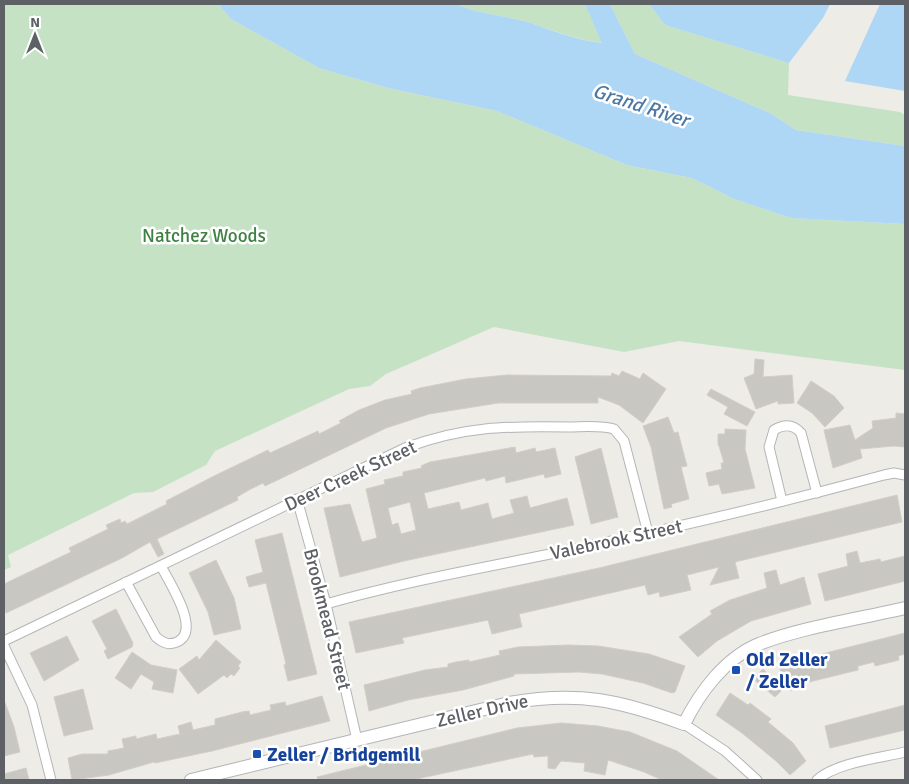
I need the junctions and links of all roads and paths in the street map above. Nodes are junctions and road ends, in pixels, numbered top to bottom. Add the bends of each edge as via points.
1 (905, 475) edge
2 (817, 493) junction
3 (297, 499) junction
4 (782, 501) junction
5 (648, 533) junction
6 (161, 566) junction
7 (126, 582) junction
8 (326, 604) junction
9 (905, 608) edge
10 (4, 641) edge
11 (4, 646) edge
12 (684, 724) junction
13 (357, 740) junction
14 (905, 752) edge
15 (223, 777) edge
16 (51, 780) edge
17 (191, 780) edge
18 (757, 780) edge
19 (817, 780) edge

1 - 2 street, Valebrook Street via 884,475
2 - 4 street, Valebrook Street
2 - 4 street via 801,433 793,426 784,426 774,430 769,440
3 - 5 street, Deer Creek Street via 405,448 444,434 500,426 609,428 618,432 624,441
3 - 6 street, Deer Creek Street
3 - 8 street, Brookmead Street
4 - 5 street, Valebrook Street
5 - 8 street, Valebrook Street via 372,591
6 - 7 street, Deer Creek Street
6 - 7 street via 186,617 187,628 178,642 162,643 156,637
7 - 10 street, Deer Creek Street
8 - 13 street, Brookmead Street
9 - 12 street via 758,644 716,675
11 - 16 street via 32,705
12 - 13 street, Zeller Drive via 640,708 573,696 510,703
12 - 18 street, Zeller Drive via 725,751
13 - 15 street, Zeller Drive
14 - 19 street via 830,771
15 - 17 street, Zeller Drive

